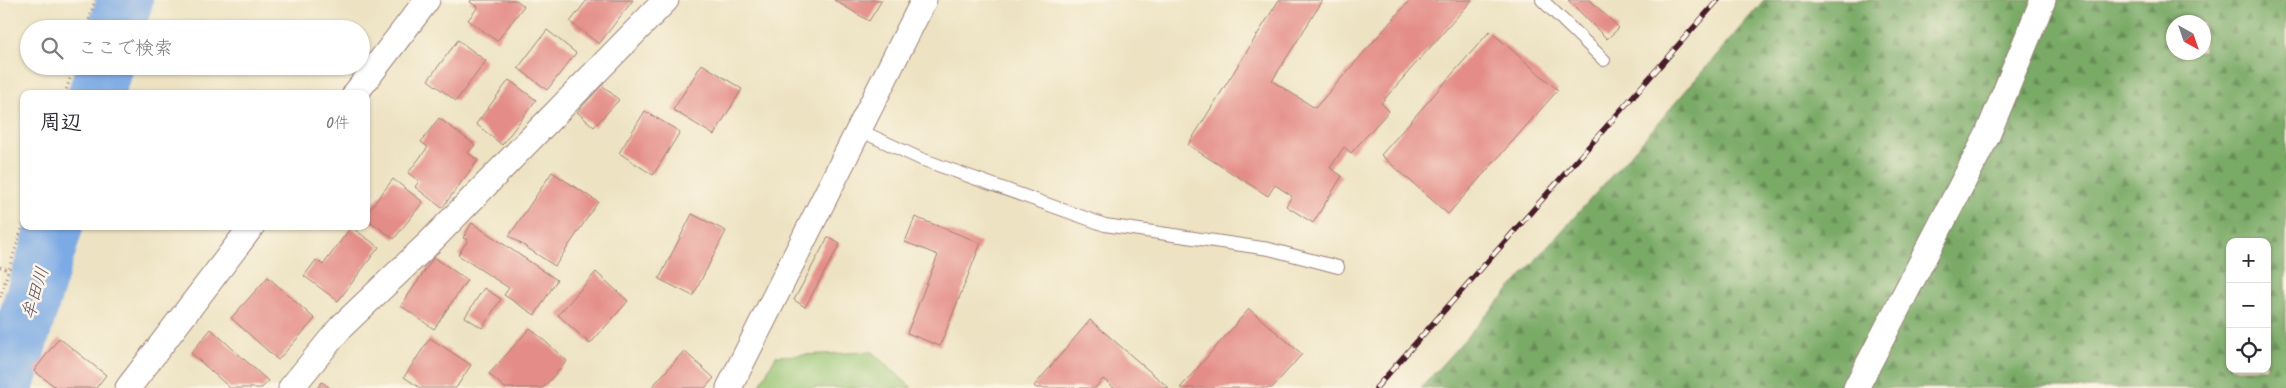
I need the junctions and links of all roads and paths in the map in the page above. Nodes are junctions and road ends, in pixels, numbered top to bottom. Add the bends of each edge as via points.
1 (95, 0) edge
2 (427, 0) edge
3 (666, 0) edge
4 (924, 0) edge
5 (1542, 0) edge
6 (2043, 0) edge
7 (89, 20) edge
8 (1604, 60) dead end
9 (370, 74) edge
10 (71, 75) edge
11 (370, 75) edge
12 (66, 90) edge
13 (358, 90) edge
14 (859, 130) junction
15 (21, 230) edge
16 (249, 230) edge
17 (0, 267) edge
18 (1338, 267) dead end
19 (8, 270) junction
20 (0, 297) edge
21 (128, 388) edge
22 (290, 388) edge
23 (729, 388) edge
24 (1856, 388) edge

1 - 7 path
2 - 9 street
3 - 22 street via 430,242 341,327
4 - 14 street
5 - 8 lane
6 - 24 street via 1987,136
10 - 12 path
11 - 13 street
14 - 18 lane via 921,159 1105,225 1269,249
14 - 23 street
15 - 19 path
16 - 21 street
17 - 19 path
19 - 20 path

